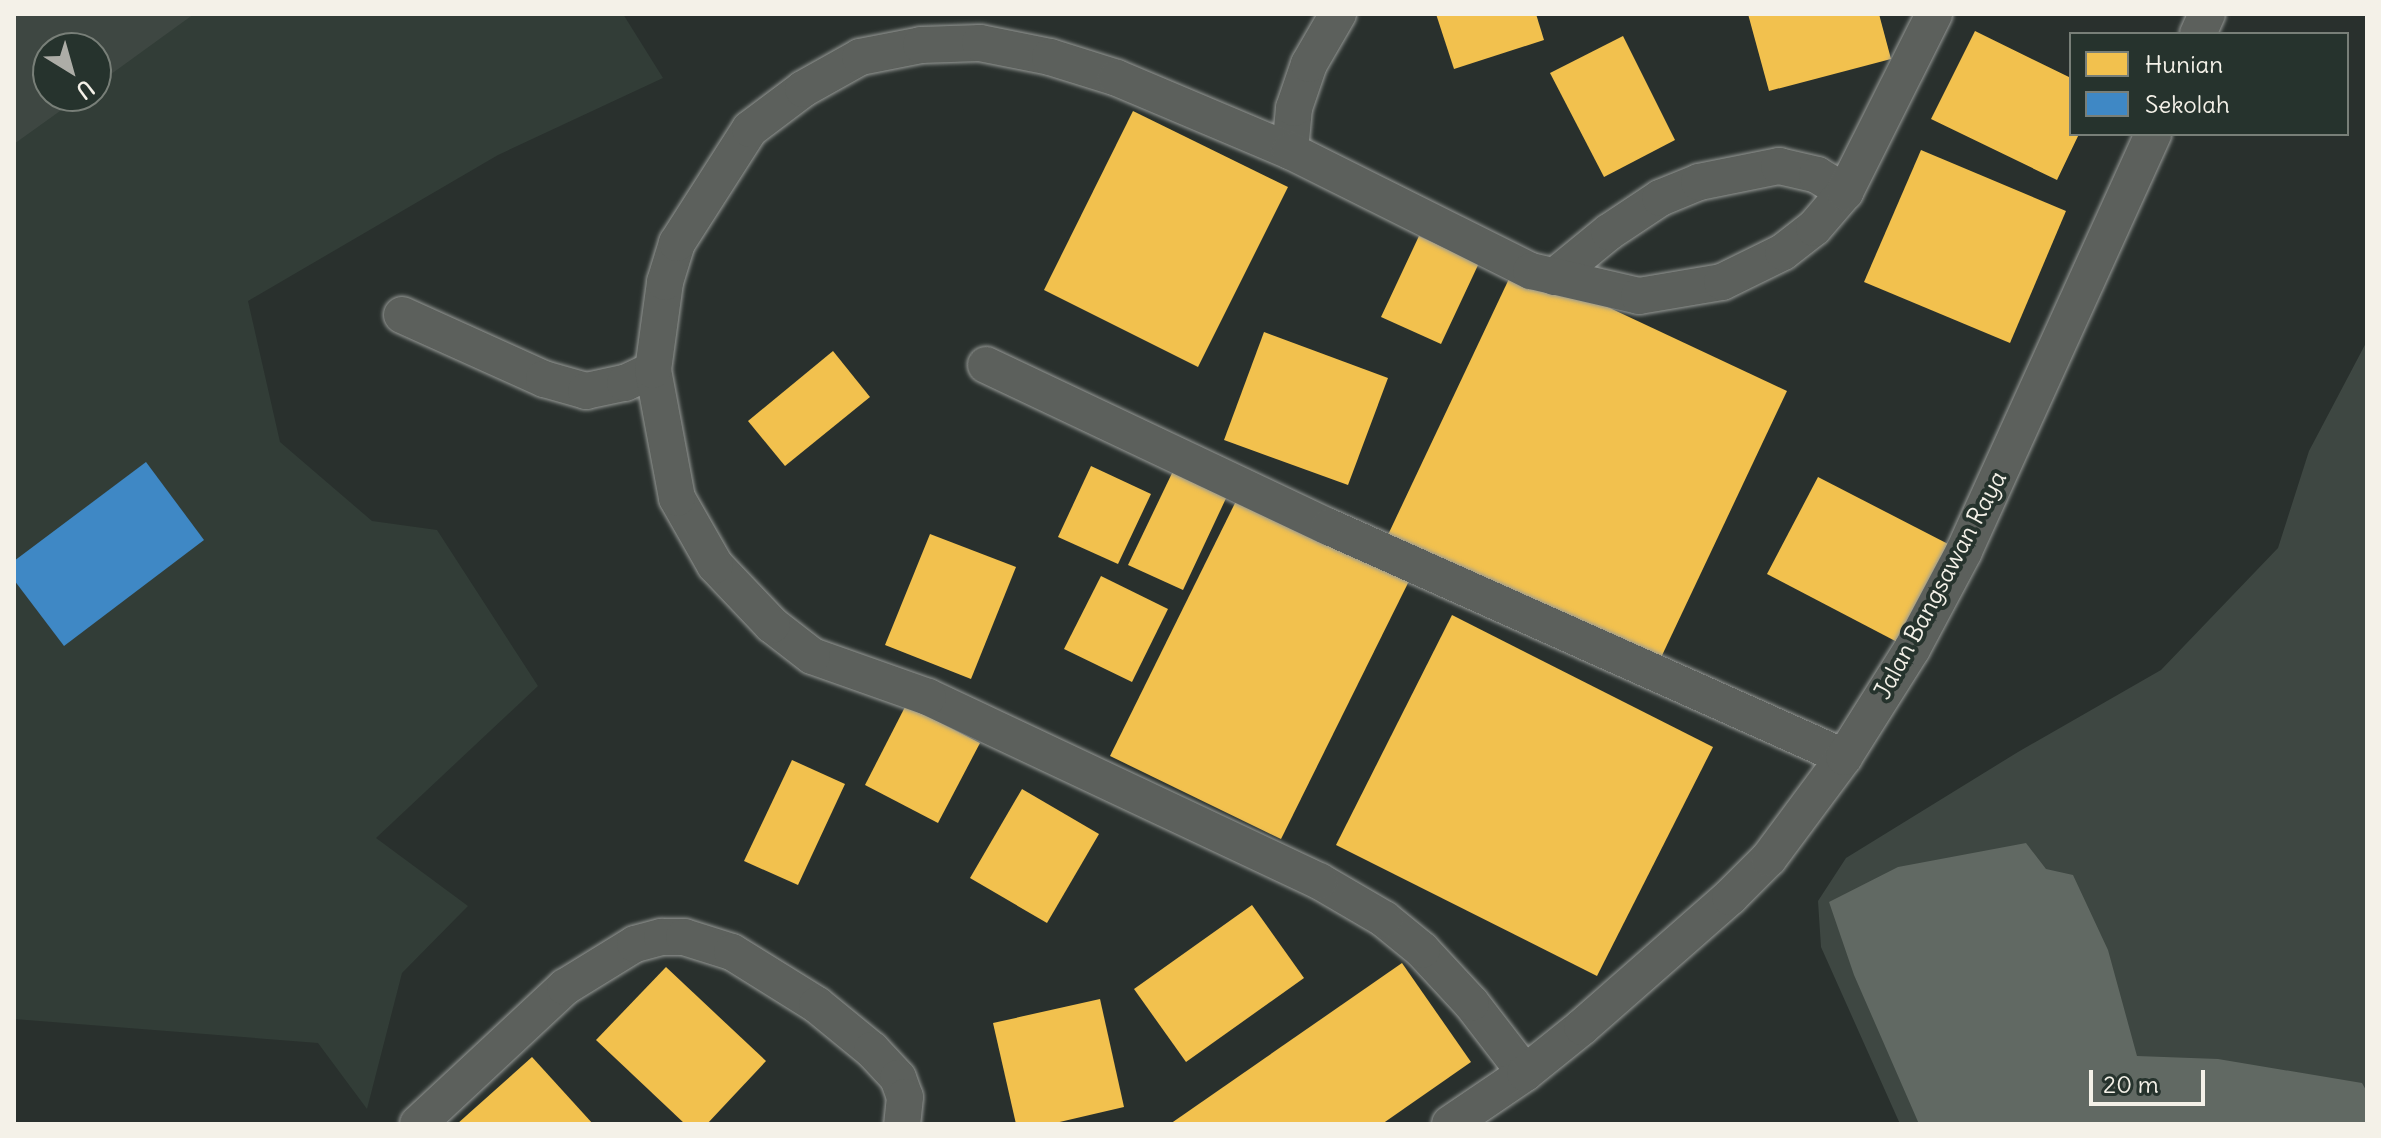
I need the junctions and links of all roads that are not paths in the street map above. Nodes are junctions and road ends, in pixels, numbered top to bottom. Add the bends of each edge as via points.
1 (1338, 14) edge
2 (1934, 14) edge
3 (2152, 136) edge
4 (1290, 151) junction
5 (1845, 192) junction
6 (1554, 277) junction
7 (402, 315) dead end
8 (986, 365) dead end
9 (653, 370) junction
10 (1844, 757) junction
11 (1525, 1073) junction
12 (418, 1124) edge
13 (902, 1124) edge
14 (1450, 1124) edge

1 - 4 street via 1309,64 1294,108
2 - 5 street
3 - 10 street, Jalan Bangsawan Raya via 1964,551 1912,649
4 - 6 street via 1531,271
4 - 9 street via 1117,78 1050,57 980,43 921,45 860,57 803,89 750,129 719,173 677,243 665,282
5 - 6 street via 1814,228 1783,252 1722,282 1639,296
5 - 6 street via 1817,175 1779,166 1699,182 1660,198
7 - 9 street via 544,379 586,391 625,383
8 - 10 street via 1329,527
9 - 11 street via 677,498 715,565 772,625 812,656 928,697 1319,881 1384,919 1422,950 1471,1003
10 - 11 street, Jalan Bangsawan Raya via 1769,858 1730,897
11 - 14 street, Jalan Bangsawan Raya
12 - 13 street via 565,987 635,944 684,937 732,952 817,1005 872,1050 898,1078 905,1097

